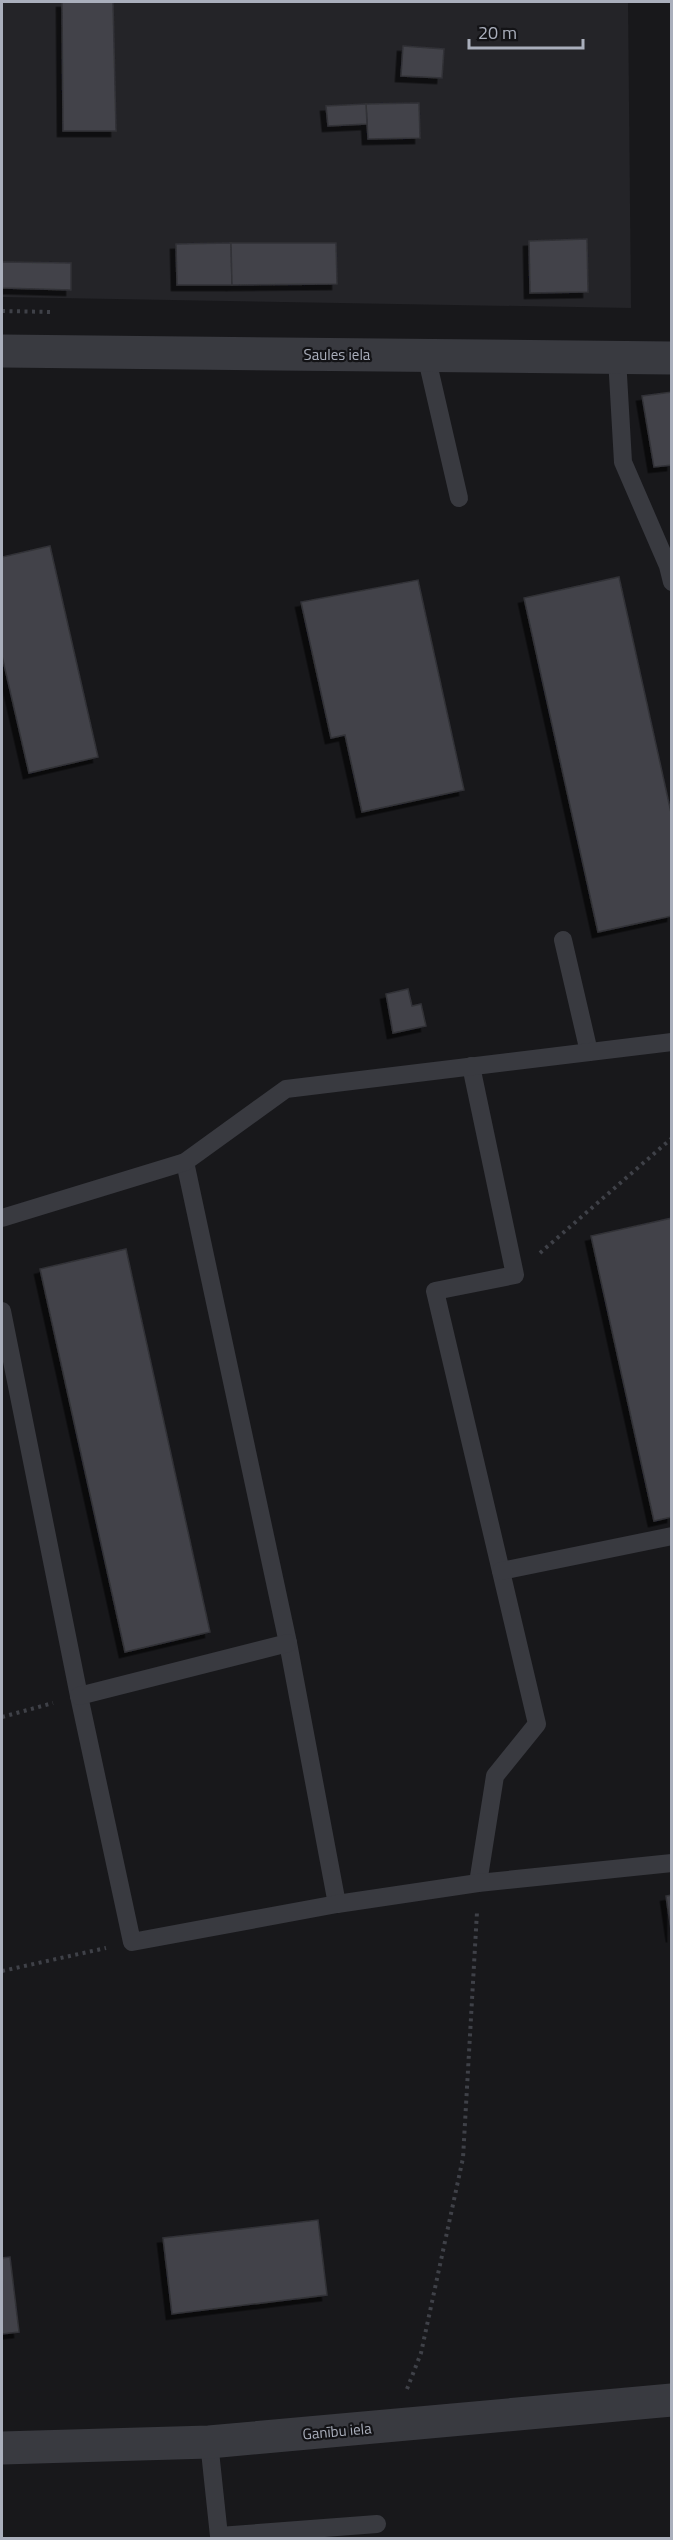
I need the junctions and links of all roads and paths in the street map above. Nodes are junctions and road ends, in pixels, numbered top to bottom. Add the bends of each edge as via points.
1 (2, 351) edge
2 (426, 355) junction
3 (617, 358) junction
4 (672, 358) edge
5 (459, 498) dead end
6 (672, 582) edge
7 (563, 940) dead end
8 (672, 1042) edge
9 (588, 1052) junction
10 (471, 1065) junction
11 (672, 1138) edge
12 (185, 1162) junction
13 (2, 1218) edge
14 (515, 1275) junction
15 (2, 1311) edge
16 (672, 1536) edge
17 (501, 1571) junction
18 (288, 1643) junction
19 (79, 1696) junction
20 (2, 1717) edge
21 (672, 1863) edge
22 (478, 1883) junction
23 (337, 1904) junction
24 (132, 1942) junction
25 (2, 1971) edge
26 (672, 2400) edge
27 (393, 2426) junction
28 (209, 2442) junction
29 (2, 2448) edge
30 (376, 2524) dead end
31 (211, 2537) edge

1 - 2 street, Saules iela
2 - 3 street, Saules iela
2 - 5 lane
3 - 4 street, Saules iela
3 - 6 lane via 623,462
7 - 9 lane
8 - 9 lane
9 - 10 lane
10 - 12 lane via 286,1089
10 - 14 lane
11 - 14 path
12 - 13 lane
12 - 18 lane
14 - 17 lane via 435,1291
15 - 19 lane
16 - 17 lane
17 - 22 lane via 537,1724 495,1776
18 - 19 lane
18 - 23 lane
19 - 20 path
19 - 24 lane
21 - 22 lane
22 - 23 lane
22 - 27 path via 464,2158 421,2353
23 - 24 lane
24 - 25 path
26 - 27 street, Ganību iela
27 - 28 street, Ganību iela
28 - 29 street, Ganību iela
28 - 31 lane
30 - 31 lane

